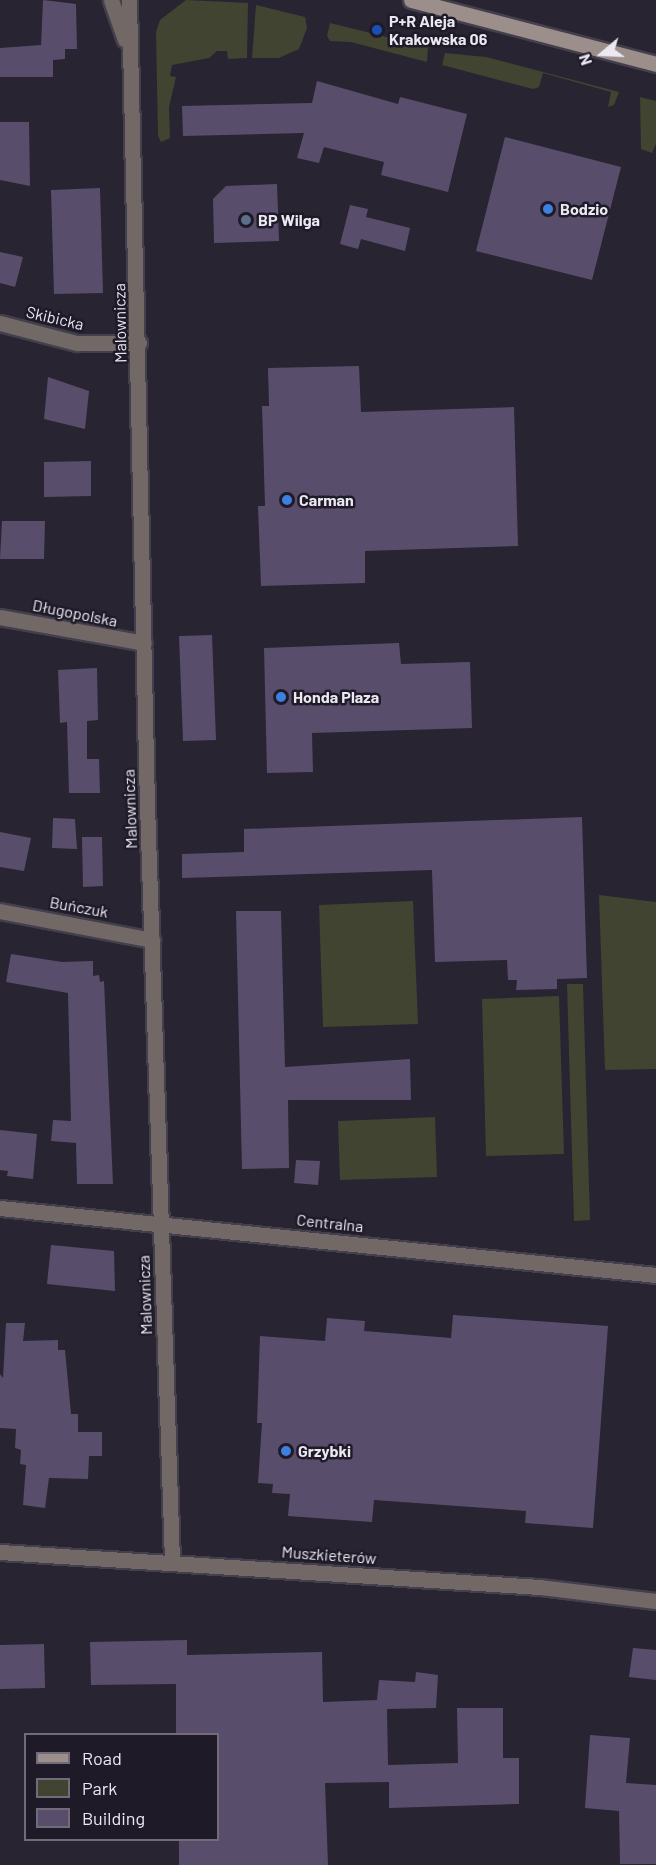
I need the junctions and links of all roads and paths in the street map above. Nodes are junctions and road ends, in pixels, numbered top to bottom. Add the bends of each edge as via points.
1 (111, 0) edge
2 (129, 0) edge
3 (411, 0) edge
4 (130, 53) junction
5 (656, 64) edge
6 (0, 323) edge
7 (139, 343) junction
8 (0, 617) edge
9 (144, 643) junction
10 (0, 910) edge
11 (152, 940) junction
12 (0, 1208) edge
13 (160, 1224) junction
14 (656, 1275) edge
15 (0, 1552) edge
16 (172, 1563) junction
17 (656, 1601) edge

1 - 4 street, Malownicza
2 - 4 street, Malownicza
3 - 5 main road
4 - 7 street, Malownicza
6 - 7 street, Skibicka via 77,343
7 - 9 street, Malownicza
8 - 9 street, Długopolska
9 - 11 street, Malownicza
10 - 11 street, Buńczuk
11 - 13 street, Malownicza
12 - 13 street, Centralna
13 - 14 street, Centralna
13 - 16 street, Malownicza
15 - 16 street, Muszkieterów
16 - 17 street, Muszkieterów via 540,1587

